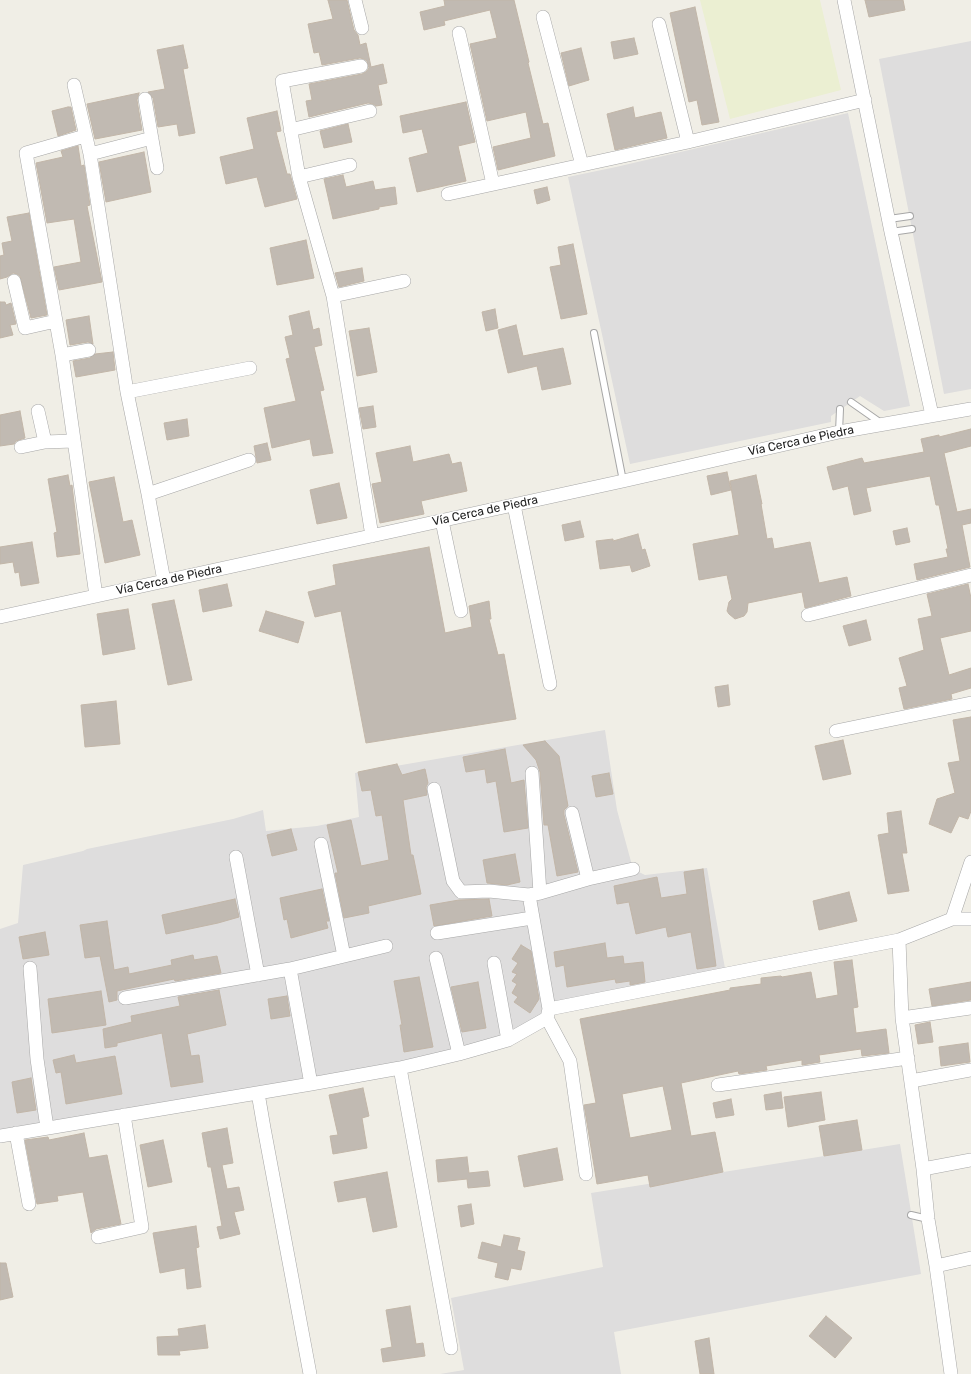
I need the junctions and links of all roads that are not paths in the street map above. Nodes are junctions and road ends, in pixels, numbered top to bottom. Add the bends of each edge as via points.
1 (355, 0) edge
2 (844, 0) edge
3 (543, 17) dead end
4 (659, 24) dead end
5 (362, 28) dead end
6 (459, 33) dead end
7 (361, 66) dead end
8 (74, 86) dead end
9 (145, 99) dead end
10 (865, 100) junction
11 (370, 111) dead end
12 (290, 130) junction
13 (84, 136) junction
14 (152, 138) junction
15 (688, 142) junction
16 (90, 154) junction
17 (350, 165) dead end
18 (582, 165) junction
19 (157, 168) dead end
20 (299, 177) junction
21 (493, 184) junction
22 (448, 194) dead end
23 (910, 216) dead end
24 (889, 219) junction
25 (912, 229) dead end
26 (892, 232) junction
27 (14, 281) dead end
28 (404, 281) dead end
29 (333, 296) junction
30 (56, 321) junction
31 (594, 332) dead end
32 (89, 350) dead end
33 (62, 355) junction
34 (250, 368) dead end
35 (127, 392) junction
36 (851, 402) dead end
37 (971, 408) edge
38 (840, 409) dead end
39 (38, 412) dead end
40 (932, 416) junction
41 (883, 424) junction
42 (839, 432) junction
43 (74, 441) junction
44 (45, 442) junction
45 (21, 447) dead end
46 (249, 460) dead end
47 (623, 481) junction
48 (148, 494) junction
49 (514, 505) junction
50 (442, 521) junction
51 (372, 536) junction
52 (971, 575) edge
53 (164, 581) junction
54 (96, 596) junction
55 (461, 611) dead end
56 (808, 615) dead end
57 (0, 617) edge
58 (550, 684) dead end
59 (971, 703) edge
60 (836, 731) dead end
61 (532, 773) dead end
62 (434, 789) dead end
63 (572, 813) dead end
64 (321, 844) dead end
65 (236, 857) dead end
66 (971, 862) edge
67 (633, 869) dead end
68 (588, 879) junction
69 (535, 894) junction
70 (532, 918) junction
71 (952, 919) junction
72 (971, 919) edge
73 (437, 933) dead end
74 (899, 940) junction
75 (386, 946) dead end
76 (344, 956) junction
77 (436, 958) dead end
78 (494, 963) dead end
79 (30, 968) dead end
80 (290, 969) junction
81 (258, 975) junction
82 (124, 998) dead end
83 (971, 1008) edge
84 (548, 1014) junction
85 (902, 1018) junction
86 (508, 1040) junction
87 (459, 1054) junction
88 (908, 1058) junction
89 (400, 1068) junction
90 (971, 1070) edge
91 (912, 1082) junction
92 (310, 1084) junction
93 (718, 1085) dead end
94 (258, 1093) junction
95 (124, 1115) junction
96 (47, 1128) junction
97 (16, 1133) junction
98 (0, 1136) edge
99 (971, 1160) edge
100 (923, 1169) junction
101 (586, 1174) dead end
102 (29, 1204) dead end
103 (911, 1216) dead end
104 (928, 1220) junction
105 (98, 1237) dead end
106 (971, 1258) edge
107 (936, 1266) junction
108 (451, 1348) dead end
109 (310, 1374) edge
110 (951, 1374) edge

1 - 5 street
2 - 10 street
3 - 18 street
4 - 15 street
6 - 21 street
7 - 12 street via 282,81
8 - 13 street
9 - 14 street
10 - 15 street
10 - 24 street
11 - 12 street
12 - 20 street
13 - 16 street
13 - 30 street via 26,153
14 - 16 street
14 - 19 street
15 - 18 street
16 - 35 street
17 - 20 street
18 - 21 street
20 - 29 street
21 - 22 street
23 - 24 lane
24 - 26 street
25 - 26 lane
26 - 40 street
27 - 30 street via 25,328
28 - 29 street
29 - 51 street
30 - 33 street
31 - 47 lane
32 - 33 street
33 - 43 street
34 - 35 street
35 - 48 street
36 - 41 lane
37 - 40 street, Vía Cerca de Piedra
38 - 42 lane
39 - 44 street
40 - 41 street, Vía Cerca de Piedra
41 - 42 street, Vía Cerca de Piedra
42 - 47 street, Vía Cerca de Piedra
43 - 44 street
43 - 54 street
44 - 45 street
46 - 48 street
47 - 49 street, Vía Cerca de Piedra
48 - 53 street
49 - 50 street, Vía Cerca de Piedra
49 - 58 street
50 - 51 street, Vía Cerca de Piedra
50 - 55 street
51 - 53 street, Vía Cerca de Piedra
52 - 56 street
53 - 54 street, Vía Cerca de Piedra
54 - 57 street, Vía Cerca de Piedra
59 - 60 street
61 - 69 street
62 - 69 street via 453,881 461,892
63 - 68 street
64 - 76 street
65 - 81 street
66 - 71 street
67 - 68 street
68 - 69 street
69 - 70 street
70 - 73 street
70 - 84 street
71 - 72 street
71 - 74 street
74 - 84 street
74 - 85 street
75 - 76 street
76 - 80 street
77 - 87 street
78 - 86 street
79 - 96 street via 37,1059
80 - 81 street
80 - 92 street
81 - 82 street
83 - 85 street
84 - 86 street
84 - 101 street via 570,1061
85 - 88 street
86 - 87 street
87 - 89 street
88 - 91 street
88 - 93 street
89 - 92 street
89 - 108 street
90 - 91 street
91 - 100 street
92 - 94 street
94 - 95 street
94 - 109 street
95 - 96 street
95 - 105 street via 142,1227
96 - 97 street
97 - 98 street
97 - 102 street
99 - 100 street
100 - 104 street
103 - 104 lane
104 - 107 street
106 - 107 street
107 - 110 street

